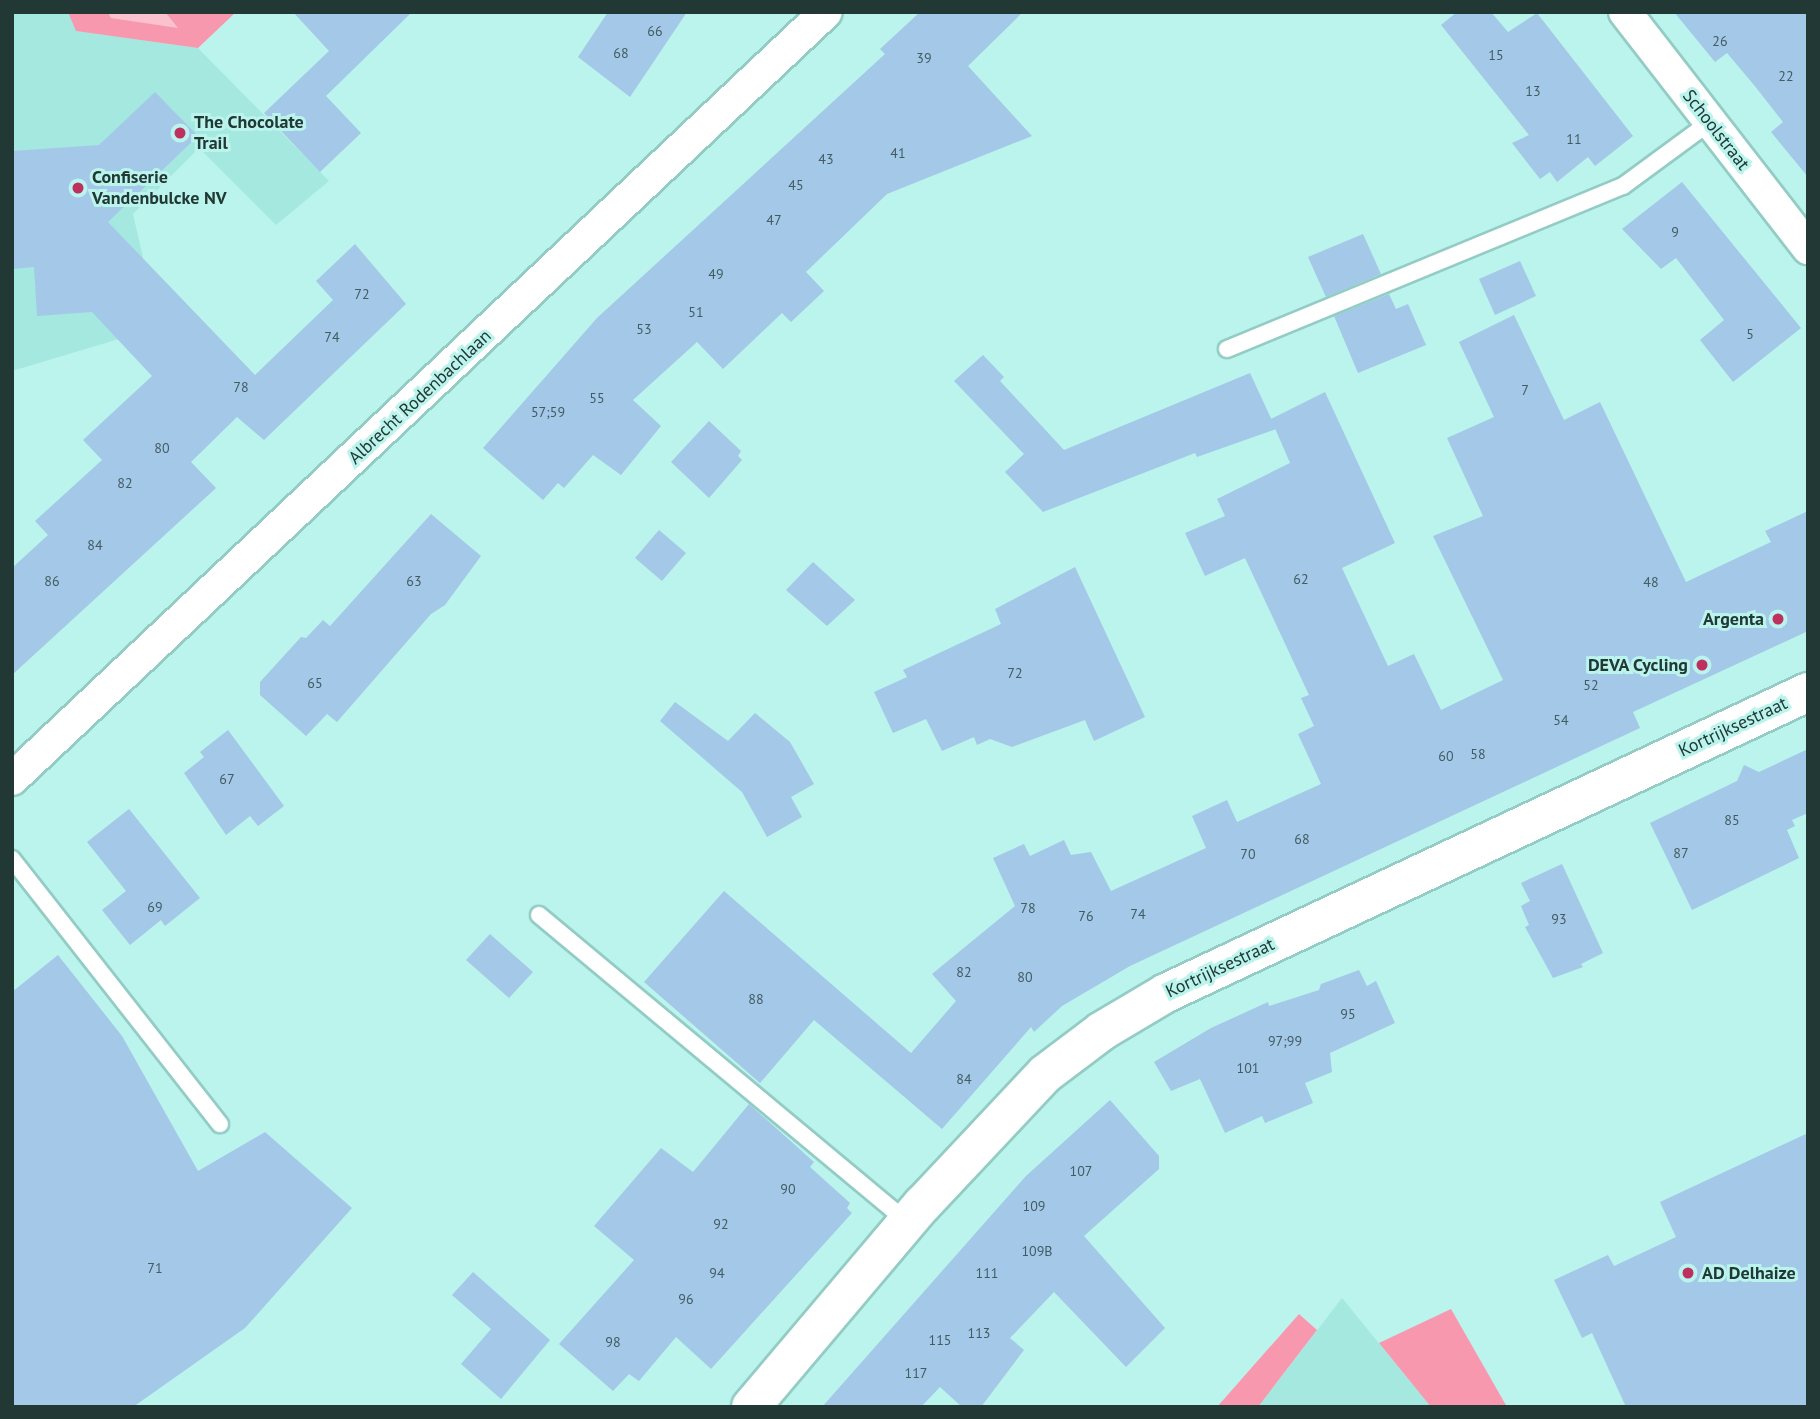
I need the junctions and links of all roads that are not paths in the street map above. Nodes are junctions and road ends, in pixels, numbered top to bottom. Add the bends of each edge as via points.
1 (826, 12) edge
2 (1625, 12) edge
3 (1710, 122) junction
4 (1808, 248) edge
5 (1227, 349) dead end
6 (1808, 692) edge
7 (12, 779) edge
8 (12, 859) edge
9 (539, 915) dead end
10 (220, 1124) dead end
11 (908, 1222) junction
12 (751, 1407) edge

1 - 7 street, Albrecht Rodenbachlaan
2 - 3 street, Schoolstraat
3 - 4 street, Schoolstraat
3 - 5 lane via 1623,186
6 - 11 street, Kortrijksestraat via 1166,992 1102,1031 1045,1074
8 - 10 lane
9 - 11 lane
11 - 12 street, Kortrijksestraat

